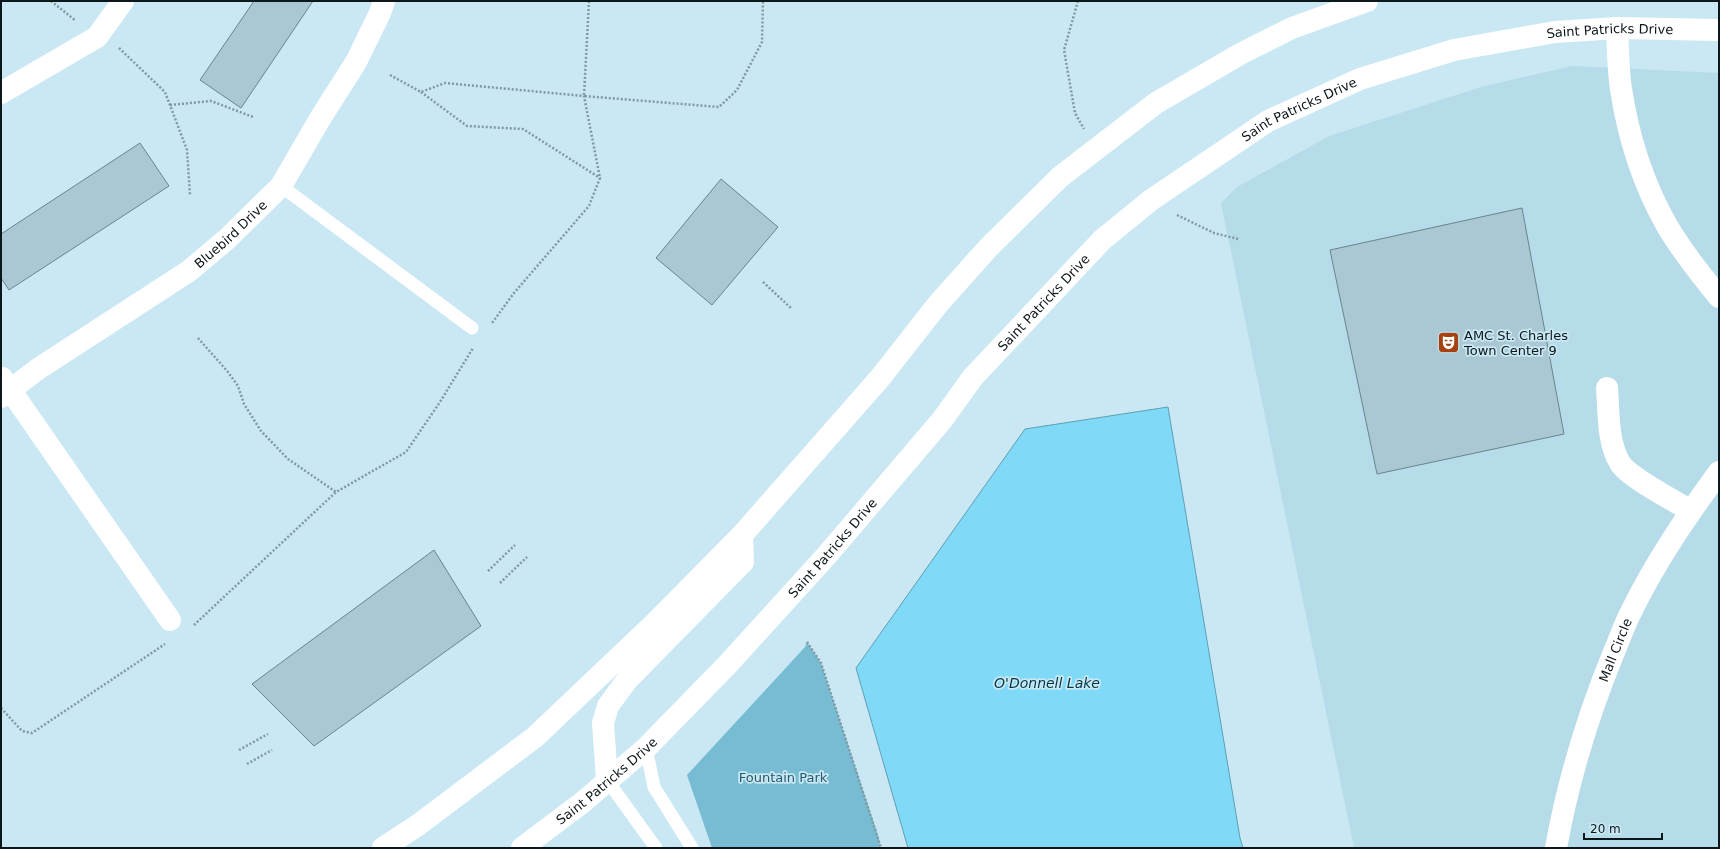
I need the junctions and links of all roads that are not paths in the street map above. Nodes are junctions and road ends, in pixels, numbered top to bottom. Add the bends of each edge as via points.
1 (123, 1) edge
2 (384, 1) edge
3 (1367, 1) edge
4 (1617, 28) junction
5 (1719, 30) edge
6 (1, 93) edge
7 (281, 186) junction
8 (1719, 297) edge
9 (472, 328) dead end
10 (4, 388) edge
11 (1607, 388) dead end
12 (1719, 472) edge
13 (1691, 511) junction
14 (742, 535) junction
15 (179, 625) road end
16 (646, 748) junction
17 (608, 780) junction
18 (383, 848) edge
19 (522, 848) edge
20 (656, 848) edge
21 (692, 848) edge
22 (1556, 848) edge

1 - 6 main road via 97,37
2 - 7 main road, Bluebird Drive via 356,62
3 - 14 main road via 1292,28 1242,53 1156,103 1060,177 989,247 938,304 880,378
4 - 5 main road, Saint Patricks Drive
4 - 8 main road via 1621,87 1635,150 1665,223 1692,265
4 - 16 main road, Saint Patricks Drive via 1555,32 1454,50 1360,79 1268,121 1151,200 1102,240 973,377 942,420 827,555 728,664
7 - 9 lane
7 - 10 main road, Bluebird Drive via 189,271
10 - 15 main road
11 - 13 main road via 1612,445 1620,464 1631,474
12 - 13 main road, Mall Circle
13 - 22 main road, Mall Circle via 1661,556 1632,610 1594,700 1562,816
14 - 17 main road via 743,562 626,680 608,706 603,723
14 - 18 main road via 654,624 535,737 418,825
16 - 17 main road, Saint Patricks Drive
16 - 21 lane via 654,788
17 - 19 main road, Saint Patricks Drive
17 - 20 lane

